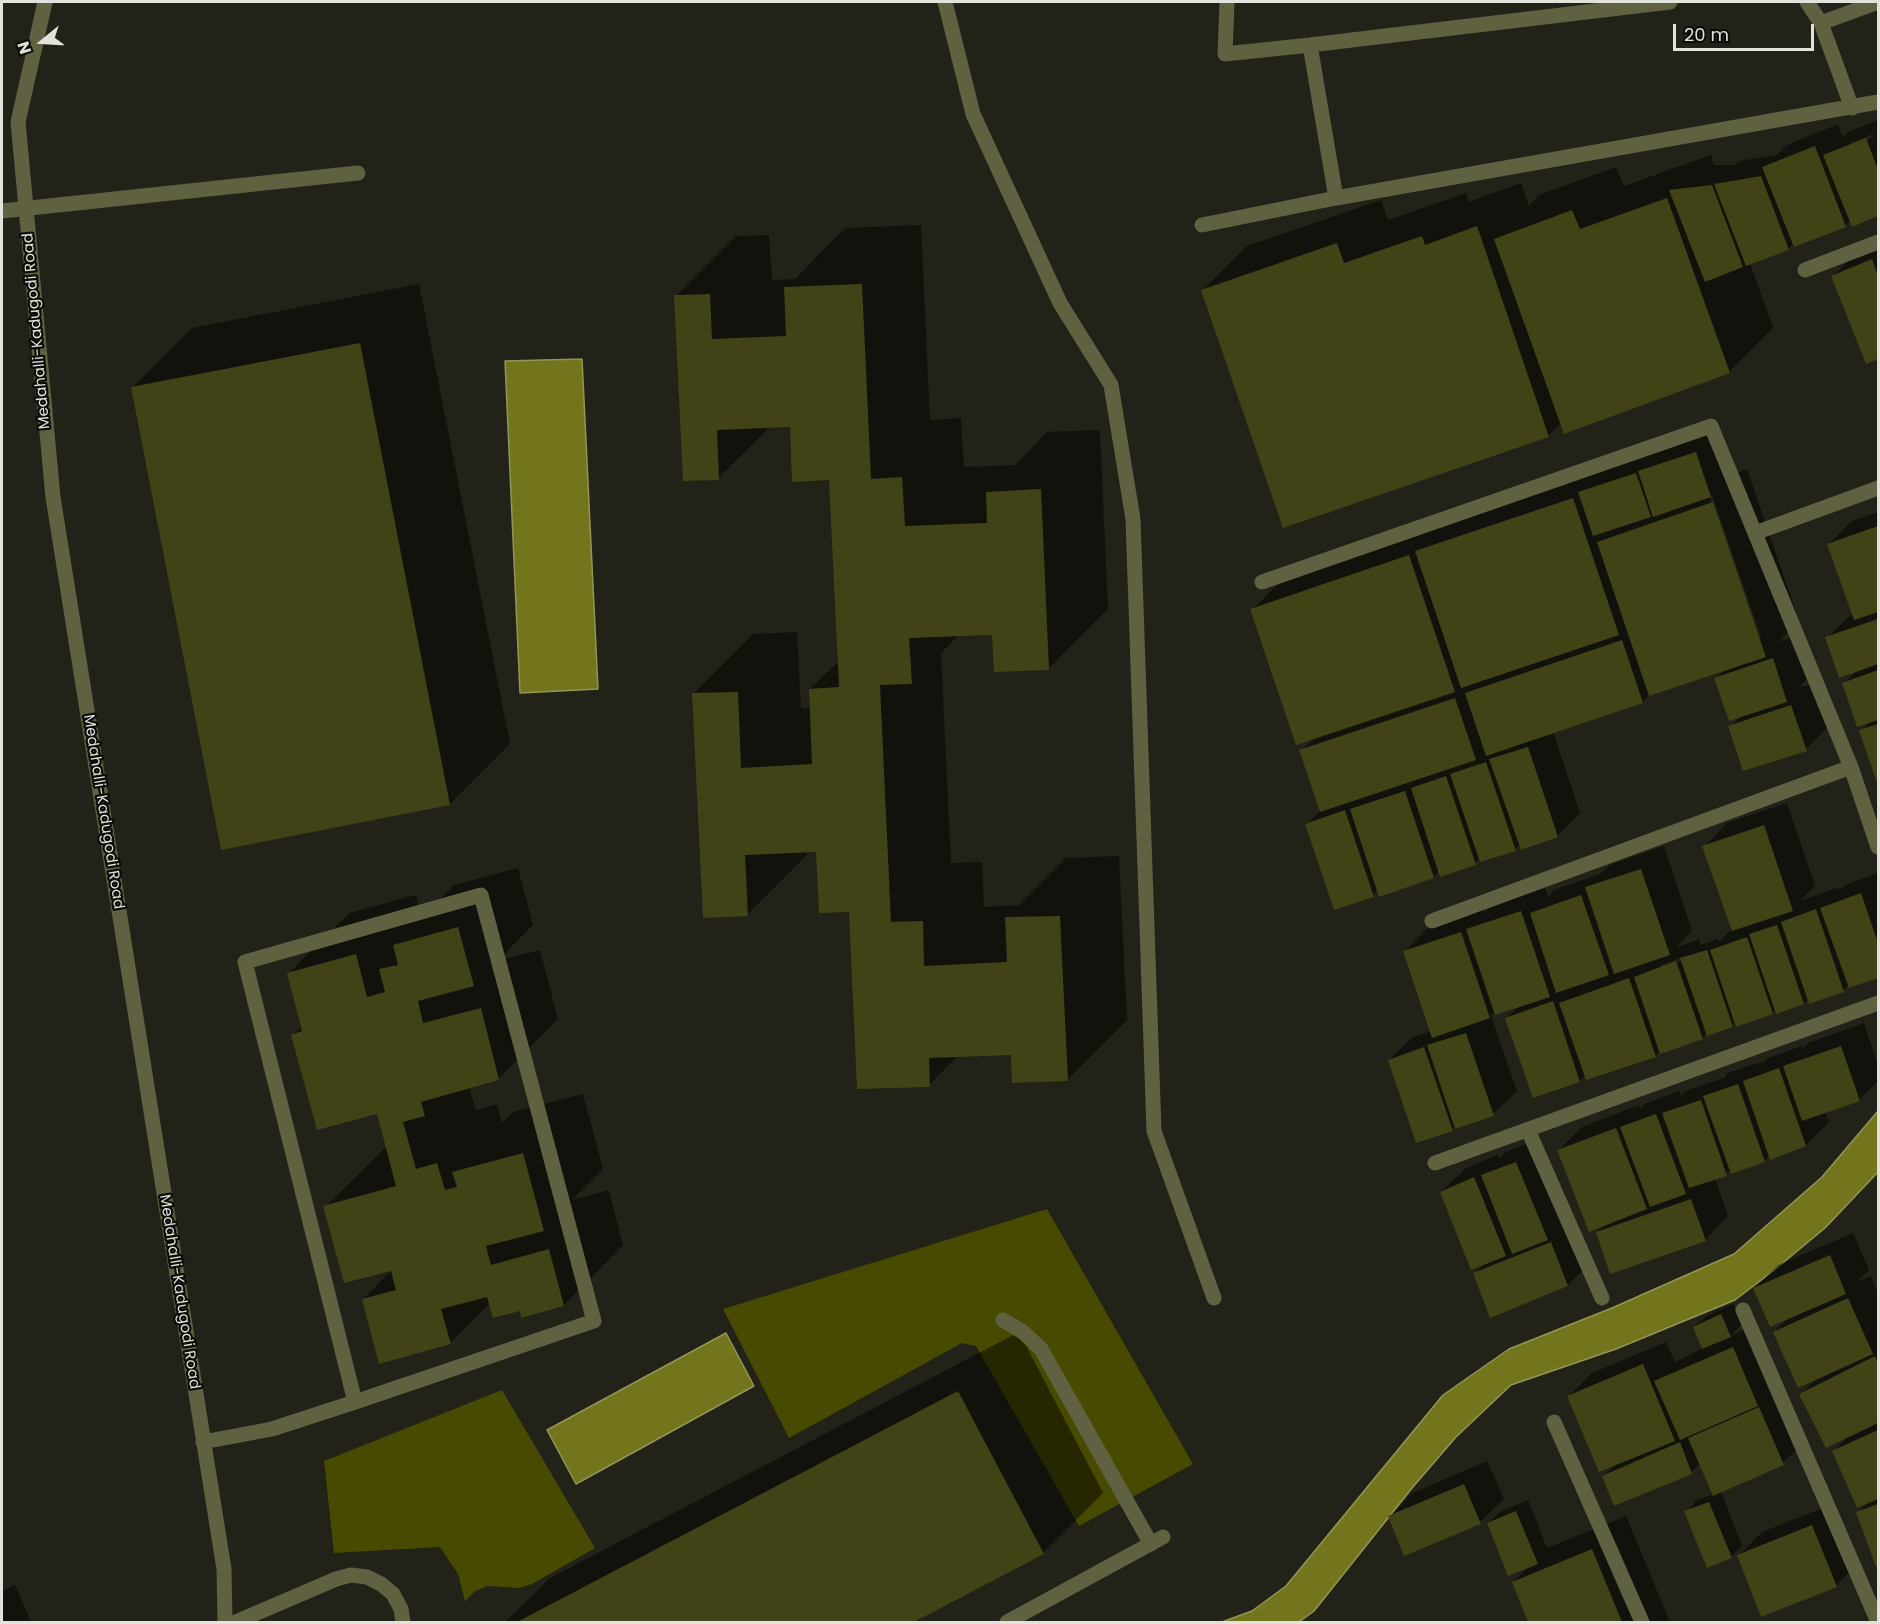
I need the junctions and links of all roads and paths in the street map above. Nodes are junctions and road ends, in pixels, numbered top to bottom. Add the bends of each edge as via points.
1 (45, 2) edge
2 (945, 2) edge
3 (1227, 2) edge
4 (1670, 2) edge
5 (1807, 2) edge
6 (1878, 2) edge
7 (1821, 23) junction
8 (1310, 45) junction
9 (1878, 102) edge
10 (1852, 108) junction
11 (358, 173) dead end
12 (1336, 198) junction
13 (26, 208) junction
14 (2, 211) edge
15 (1202, 225) dead end
16 (1878, 242) edge
17 (1805, 270) dead end
18 (1878, 488) edge
19 (1755, 533) junction
20 (1262, 582) dead end
21 (1851, 767) junction
22 (1878, 847) edge
23 (1432, 921) dead end
24 (1878, 1003) edge
25 (1528, 1130) junction
26 (1435, 1163) dead end
27 (1214, 1298) dead end
28 (1602, 1298) dead end
29 (1743, 1310) dead end
30 (1003, 1320) dead end
31 (355, 1402) junction
32 (1554, 1422) dead end
33 (203, 1442) junction
34 (225, 1623) edge
35 (236, 1623) edge
36 (403, 1623) edge
37 (1007, 1623) edge
38 (1642, 1623) edge
39 (1878, 1623) edge

1 - 13 street, Medahalli-Kadugodi Road via 18,122
2 - 27 street via 973,114 1060,303 1111,385 1133,519 1154,1131
3 - 8 street via 1225,54
4 - 8 street
5 - 7 street
6 - 7 street
7 - 10 street
8 - 12 street
9 - 10 street
10 - 12 street
11 - 13 street
12 - 15 street
13 - 14 street
13 - 33 street, Medahalli-Kadugodi Road via 53,497
16 - 17 street
18 - 19 street
19 - 20 street via 1711,426
19 - 21 street
21 - 22 street
21 - 23 street
24 - 25 street
25 - 26 street
25 - 28 street
29 - 39 street
30 - 37 street via 1041,1349 1157,1541
31 - 31 street via 594,1321 481,896 245,962
31 - 33 street via 273,1429
32 - 38 street
33 - 34 street, Medahalli-Kadugodi Road via 224,1569
35 - 36 street via 351,1575 367,1576 387,1589 401,1609

